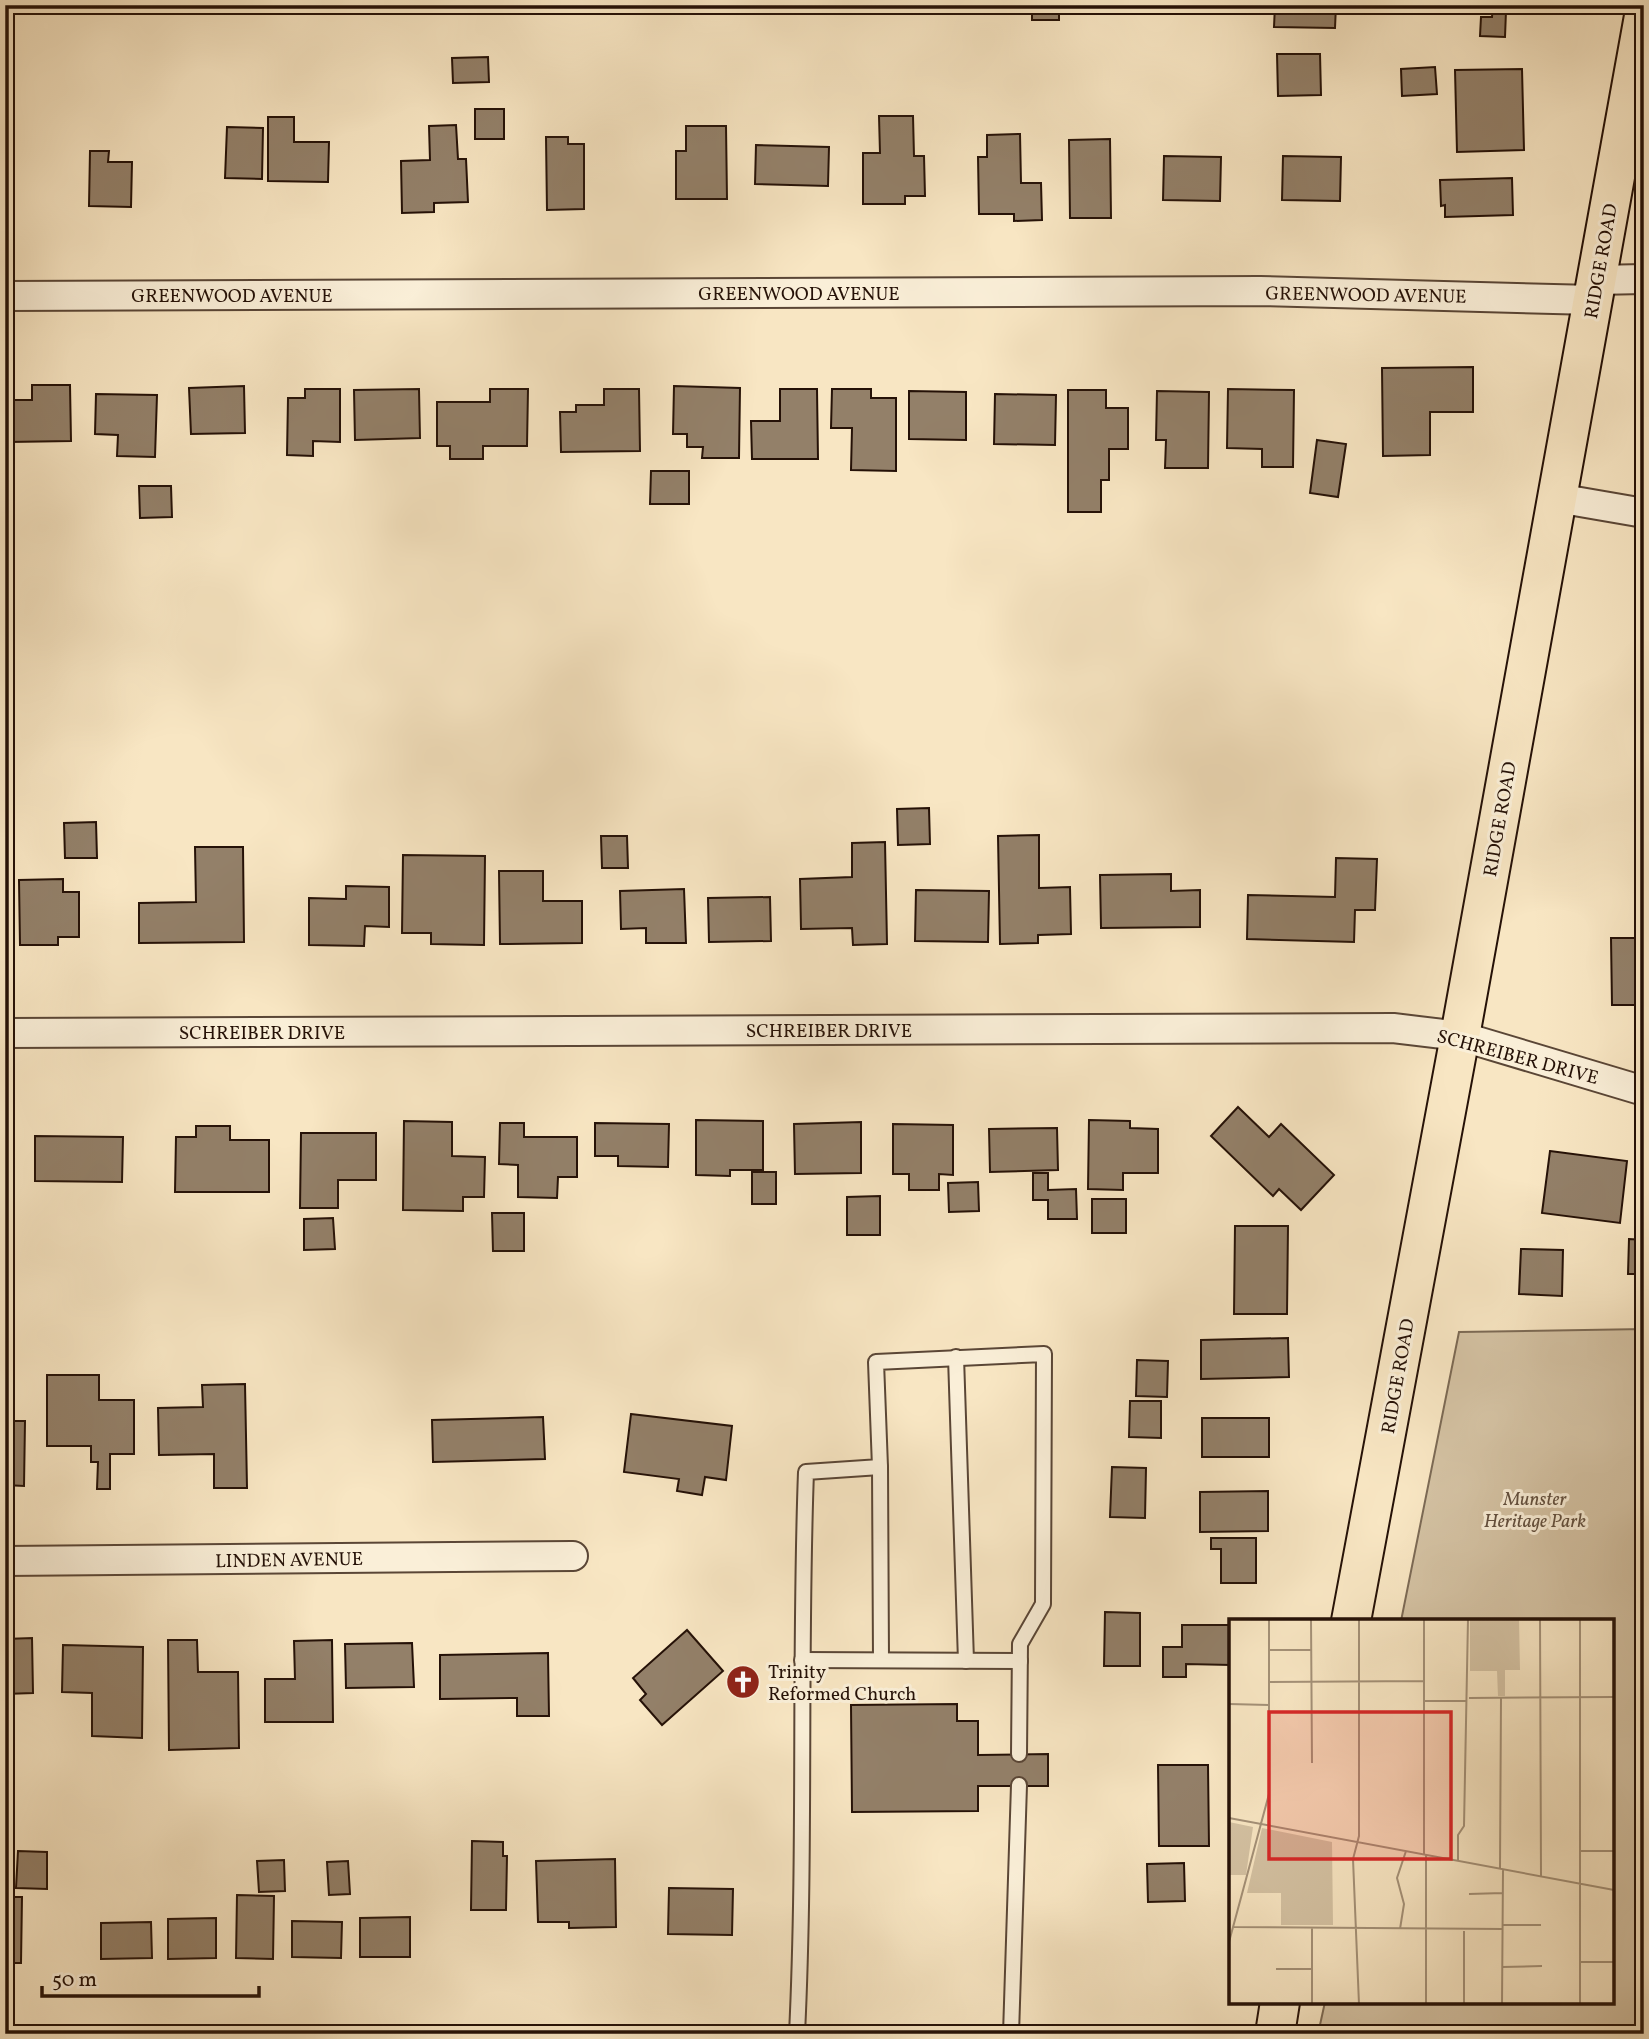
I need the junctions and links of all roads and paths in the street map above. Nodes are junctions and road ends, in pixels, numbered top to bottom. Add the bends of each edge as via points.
1 (1644, 16) edge
2 (1640, 54) edge
3 (1644, 279) edge
4 (1594, 290) junction
5 (5, 296) edge
6 (1557, 498) junction
7 (1644, 513) edge
8 (5, 1033) edge
9 (1460, 1036) junction
10 (1644, 1091) edge
11 (956, 1357) junction
12 (880, 1467) junction
13 (573, 1556) dead end
14 (5, 1561) edge
15 (1351, 1619) edge
16 (802, 1660) junction
17 (881, 1660) junction
18 (966, 1661) junction
19 (1020, 1661) junction
20 (1019, 1755) dead end
21 (1019, 1785) dead end
22 (1280, 2004) edge
23 (797, 2034) edge
24 (1011, 2034) edge
25 (1275, 2034) edge

1 - 2 main road, RIDGE ROAD
2 - 4 main road, RIDGE ROAD
3 - 4 street, GREENWOOD AVENUE
4 - 5 street, GREENWOOD AVENUE
4 - 6 main road, RIDGE ROAD
6 - 7 street
6 - 9 main road, RIDGE ROAD
8 - 9 street, SCHREIBER DRIVE via 1393,1028
9 - 10 street, SCHREIBER DRIVE
9 - 15 main road, RIDGE ROAD
11 - 12 lane via 876,1362
11 - 18 lane
11 - 19 lane via 1044,1354 1043,1604 1020,1644
12 - 16 lane via 806,1472
12 - 17 lane
13 - 14 street, LINDEN AVENUE
16 - 17 lane
16 - 23 lane
17 - 18 lane
18 - 19 lane
19 - 20 lane
21 - 24 lane
22 - 25 main road

